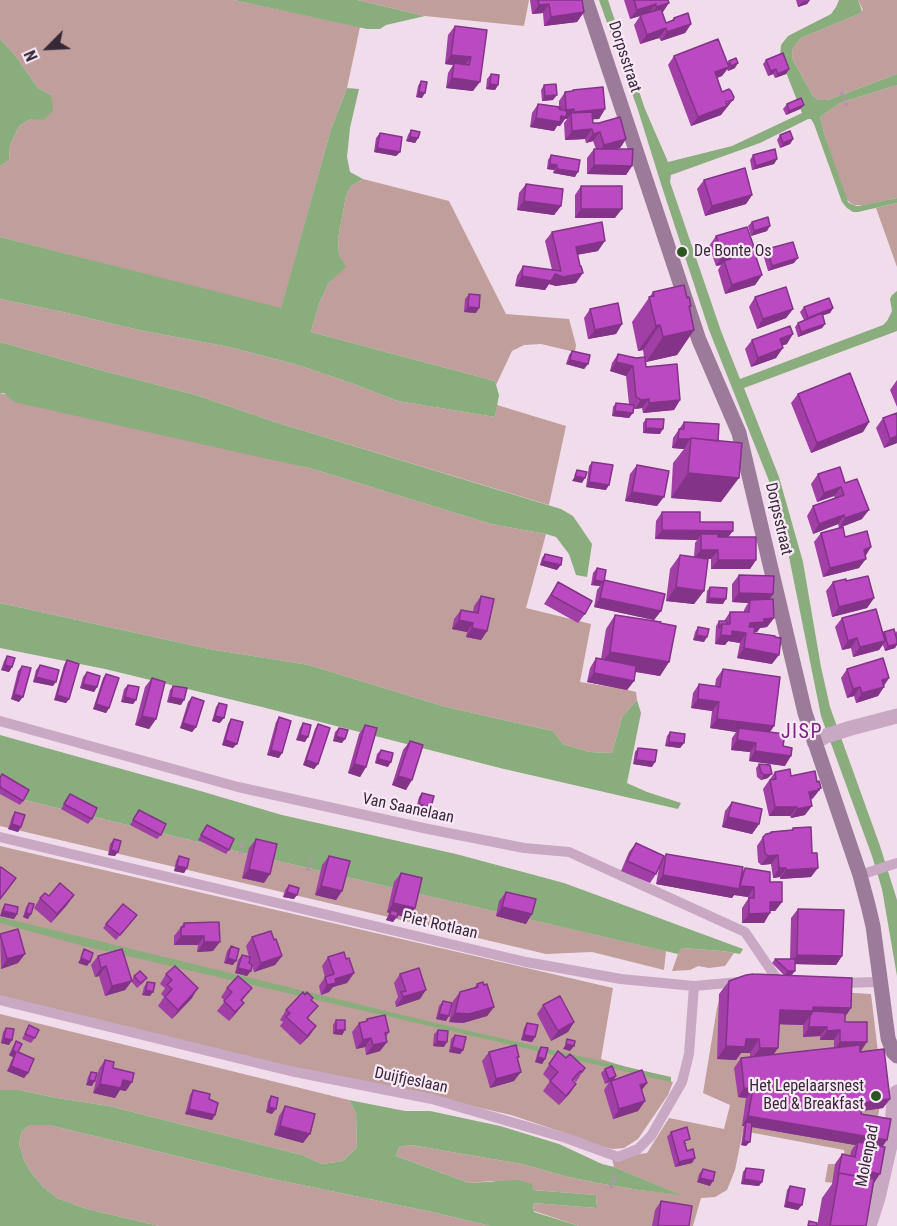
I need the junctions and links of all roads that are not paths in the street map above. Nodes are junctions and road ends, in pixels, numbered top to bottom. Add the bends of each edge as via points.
1 (586, 0) edge
2 (897, 716) edge
3 (0, 721) edge
4 (820, 739) junction
5 (0, 837) edge
6 (897, 863) edge
7 (865, 874) junction
8 (777, 980) edge
9 (746, 981) edge
10 (880, 982) junction
11 (827, 984) edge
12 (694, 986) junction
13 (0, 1000) edge
14 (897, 1056) edge
15 (897, 1092) edge
16 (869, 1226) edge

1 - 4 street, Dorpsstraat via 699,340 739,433 805,713
2 - 4 street
3 - 8 lane, Van Saanelaan via 238,787 524,848 569,852 745,932
4 - 7 street, Dorpsstraat
5 - 12 lane, Piet Rotlaan via 526,962 621,979
6 - 7 lane
7 - 10 street, Dorpsstraat
9 - 12 lane, Piet Rotlaan
10 - 11 lane
10 - 14 street, Dorpsstraat via 888,1038
12 - 13 lane, Duijfjeslaan via 689,1054 682,1082 651,1136 638,1149 618,1157 432,1100 290,1071
15 - 16 street, Molenpad via 891,1141

